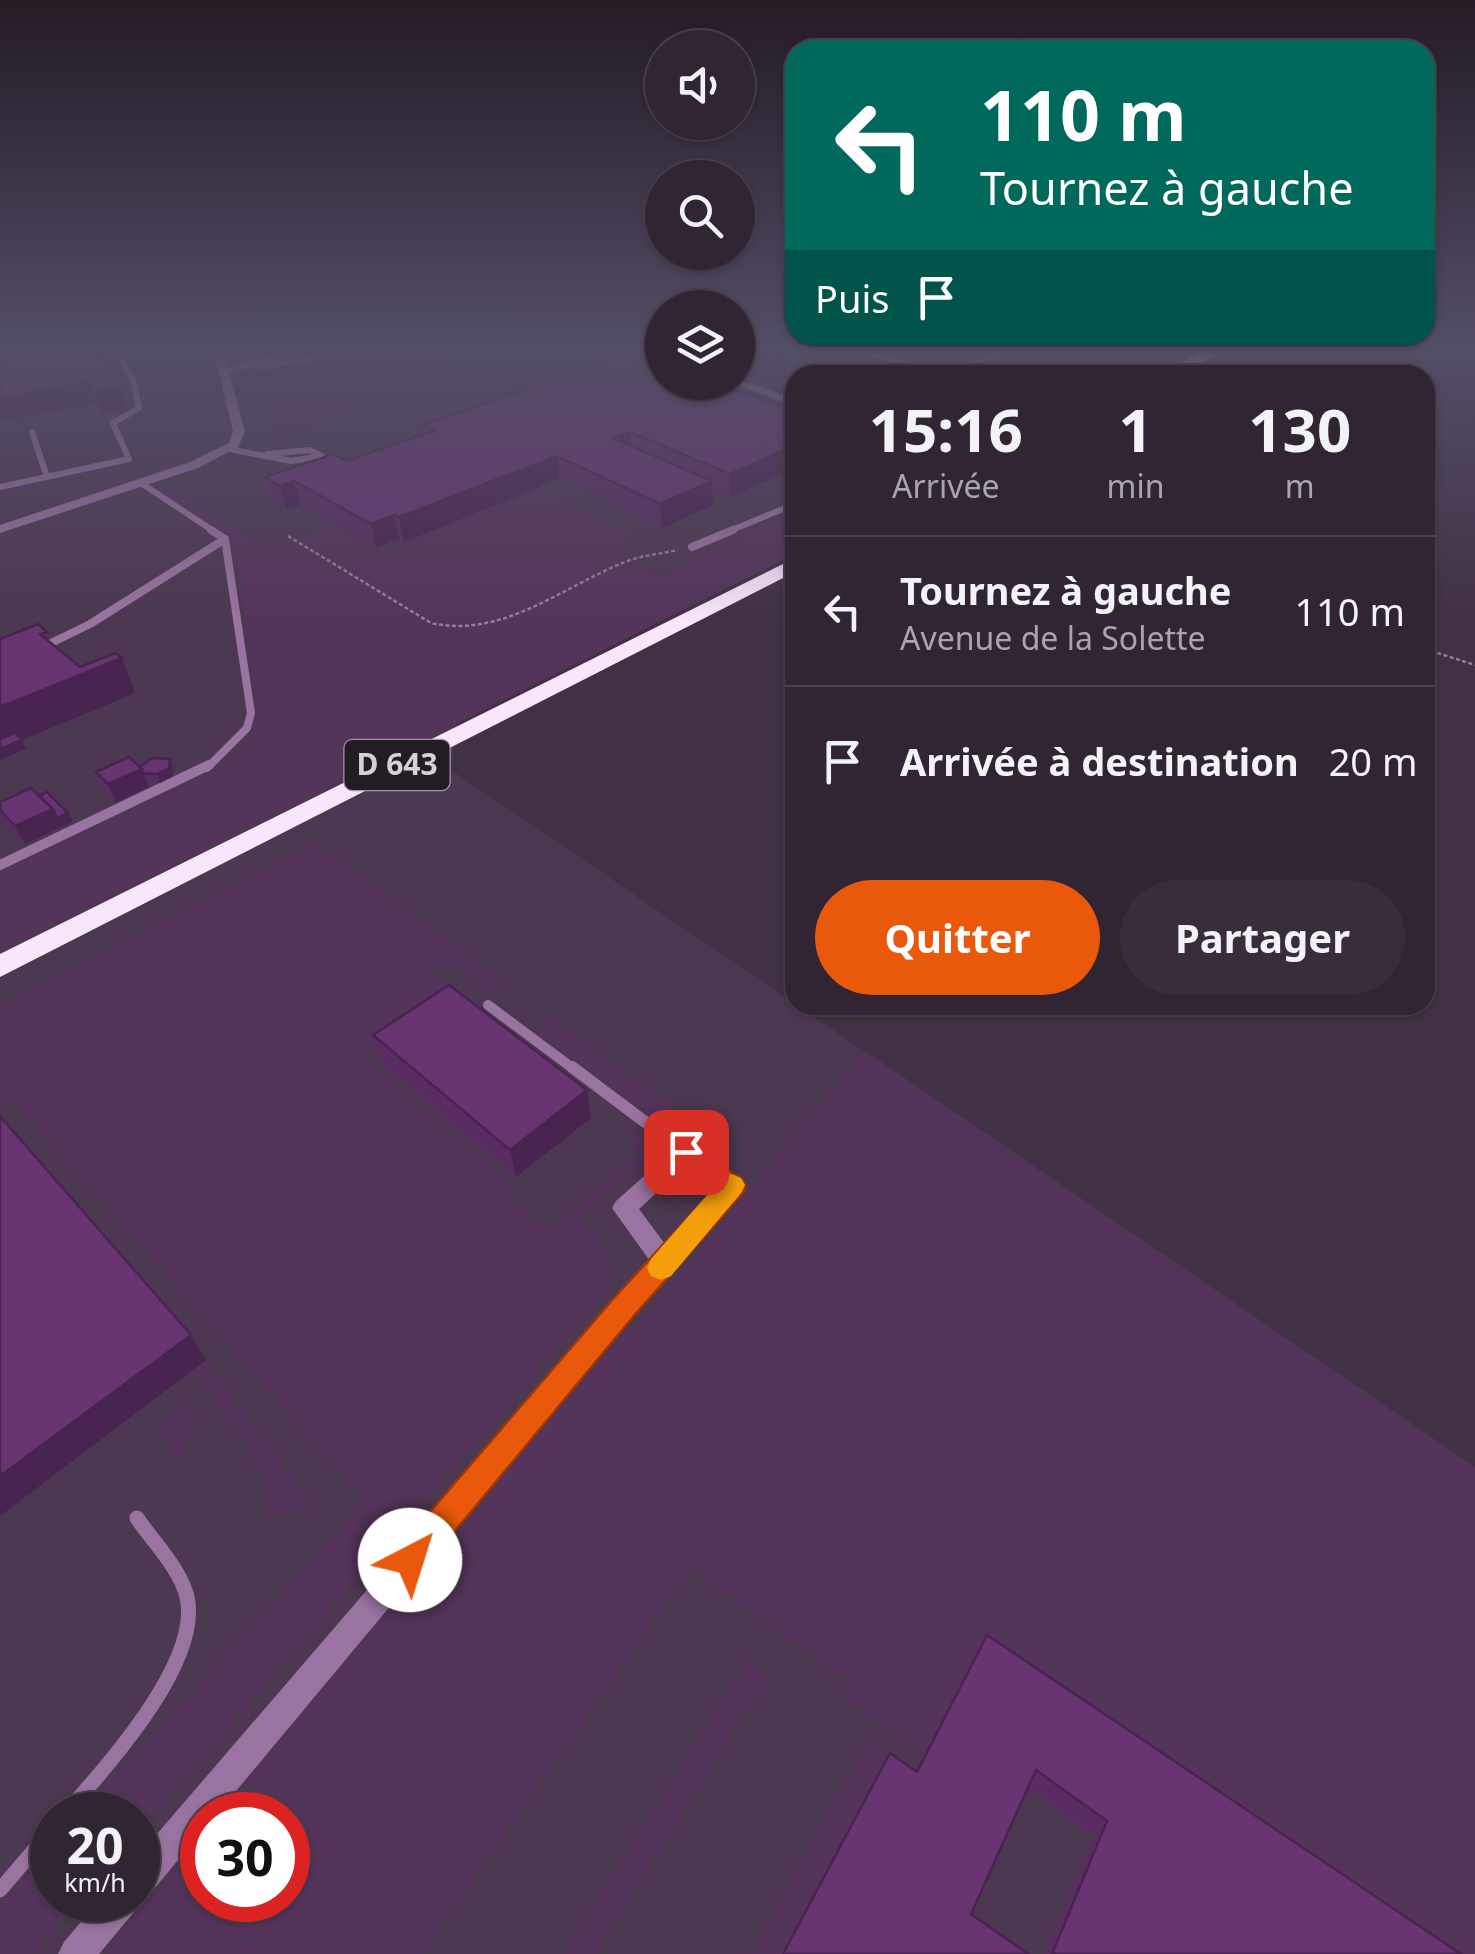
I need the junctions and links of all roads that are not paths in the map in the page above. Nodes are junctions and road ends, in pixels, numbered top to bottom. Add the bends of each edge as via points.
1 (35, 439) edge
2 (120, 439) edge
3 (235, 439) edge
4 (229, 449) junction
5 (268, 454) junction
6 (321, 458) junction
7 (336, 459) edge
8 (48, 477) junction
9 (140, 483) junction
10 (0, 487) edge
11 (785, 508) edge
12 (0, 529) edge
13 (225, 539) junction
14 (692, 547) road end
15 (785, 569) edge
16 (29, 653) edge
17 (0, 864) edge
18 (0, 966) edge
19 (488, 1005) dead end
20 (645, 1122) dead end
21 (665, 1263) junction
22 (136, 1518) dead end
23 (83, 1792) edge
24 (30, 1854) edge
25 (160, 1856) edge
26 (0, 1890) edge
27 (103, 1922) edge
28 (76, 1954) edge

1 - 8 lane
2 - 8 lane via 129,459
3 - 4 street
4 - 5 lane
4 - 9 street
5 - 6 lane via 299,463
5 - 6 lane via 309,450
6 - 7 lane
8 - 10 lane
9 - 12 street
9 - 13 lane
11 - 14 lane
13 - 16 lane via 90,624
13 - 17 lane via 252,713 247,728 204,770
15 - 18 highway, D 643
19 - 20 lane
21 - 21 street via 733,1186 686,1152 624,1208
21 - 25 street
22 - 23 lane via 187,1597 188,1624 180,1654 154,1696
24 - 26 lane
27 - 28 street

